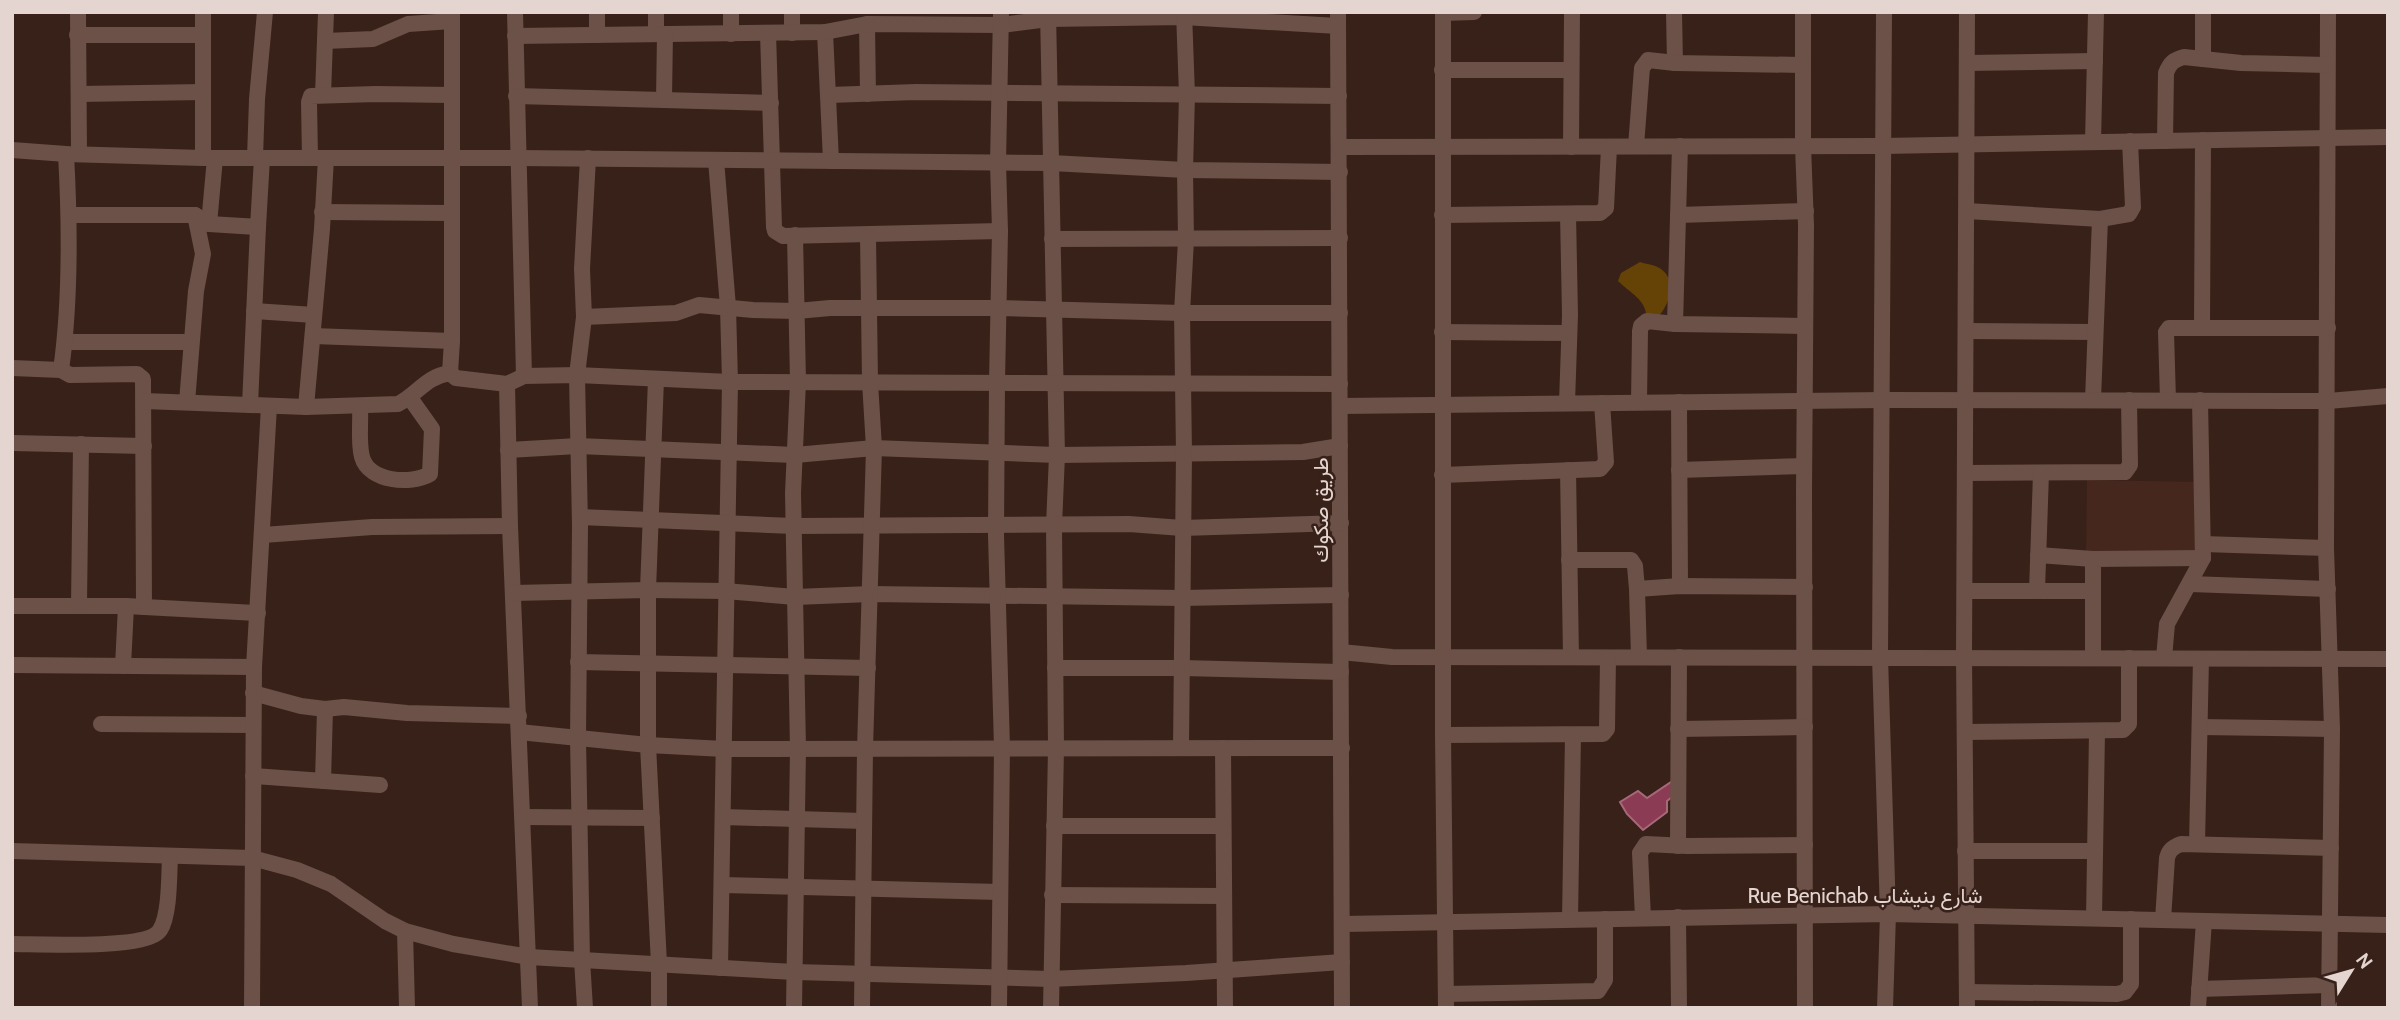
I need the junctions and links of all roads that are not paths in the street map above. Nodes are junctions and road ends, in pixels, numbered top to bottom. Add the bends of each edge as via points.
1 (78, 12) edge
2 (203, 12) edge
3 (265, 12) edge
4 (326, 12) edge
5 (515, 12) edge
6 (597, 12) edge
7 (656, 12) edge
8 (731, 12) edge
9 (792, 12) edge
10 (1474, 12) edge
11 (1572, 12) edge
12 (1674, 12) edge
13 (1803, 12) edge
14 (1884, 12) edge
15 (1967, 12) edge
16 (2096, 12) edge
17 (2203, 12) edge
18 (2328, 12) edge
19 (1443, 13) edge
20 (1048, 15) edge
21 (1184, 15) edge
22 (452, 16) edge
23 (1001, 19) edge
24 (1338, 19) edge
25 (867, 24) junction
26 (825, 32) junction
27 (768, 33) junction
28 (792, 33) junction
29 (660, 34) junction
30 (731, 34) junction
31 (77, 35) junction
32 (202, 35) junction
33 (597, 35) junction
34 (515, 36) junction
35 (325, 41) junction
36 (2203, 59) junction
37 (2095, 61) junction
38 (1675, 63) junction
39 (1967, 63) junction
40 (1803, 65) junction
41 (2327, 65) junction
42 (1442, 69) junction
43 (1571, 70) junction
44 (203, 92) junction
45 (868, 93) junction
46 (79, 94) junction
47 (1000, 94) junction
48 (1049, 94) junction
49 (323, 95) junction
50 (452, 95) junction
51 (829, 95) junction
52 (1187, 95) junction
53 (516, 96) junction
54 (1339, 96) junction
55 (664, 99) junction
56 (771, 103) junction
57 (2388, 137) edge
58 (2328, 138) junction
59 (2203, 140) junction
60 (2130, 141) junction
61 (2165, 141) junction
62 (2092, 142) junction
63 (1967, 144) junction
64 (1609, 146) junction
65 (1636, 146) junction
66 (1680, 146) junction
67 (1803, 146) junction
68 (1882, 146) junction
69 (1442, 147) junction
70 (1571, 147) junction
71 (1339, 148) junction
72 (12, 150) edge
73 (72, 154) junction
74 (209, 158) junction
75 (259, 158) junction
76 (318, 158) junction
77 (452, 158) junction
78 (517, 158) junction
79 (588, 158) junction
80 (716, 159) junction
81 (773, 160) junction
82 (831, 161) junction
83 (998, 163) junction
84 (1051, 163) junction
85 (1185, 170) junction
86 (1339, 172) junction
87 (1967, 211) junction
88 (322, 212) junction
89 (1806, 212) junction
90 (452, 213) junction
91 (1568, 214) junction
92 (69, 215) junction
93 (195, 215) junction
94 (1442, 215) junction
95 (1678, 215) junction
96 (2100, 219) junction
97 (209, 224) junction
98 (258, 227) junction
99 (1000, 231) junction
100 (795, 235) junction
101 (868, 236) junction
102 (1340, 238) junction
103 (1052, 239) junction
104 (1186, 240) junction
105 (728, 307) junction
106 (998, 308) junction
107 (869, 309) junction
108 (1053, 309) junction
109 (254, 311) junction
110 (797, 311) junction
111 (1182, 313) junction
112 (1340, 313) junction
113 (314, 315) junction
114 (584, 317) junction
115 (1675, 324) junction
116 (1805, 326) junction
117 (2202, 327) junction
118 (2328, 328) junction
119 (1966, 331) junction
120 (1442, 332) junction
121 (2094, 332) junction
122 (1569, 333) junction
123 (313, 336) junction
124 (452, 341) junction
125 (65, 342) junction
126 (191, 342) junction
127 (12, 368) edge
128 (61, 370) junction
129 (450, 373) junction
130 (577, 375) junction
131 (524, 376) junction
132 (656, 379) junction
133 (730, 382) junction
134 (798, 382) junction
135 (870, 382) junction
136 (997, 382) junction
137 (1054, 383) junction
138 (1182, 383) junction
139 (507, 384) junction
140 (1340, 384) junction
141 (2388, 396) edge
142 (410, 398) junction
143 (1883, 400) junction
144 (1966, 400) junction
145 (2093, 400) junction
146 (2129, 400) junction
147 (2168, 400) junction
148 (2200, 400) junction
149 (144, 401) junction
150 (1806, 401) junction
151 (2328, 401) junction
152 (187, 402) junction
153 (1639, 402) junction
154 (1679, 402) junction
155 (1567, 403) junction
156 (1602, 403) junction
157 (1441, 404) junction
158 (250, 405) junction
159 (1340, 405) junction
160 (269, 406) junction
161 (306, 407) junction
162 (360, 407) junction
163 (12, 443) edge
164 (81, 444) junction
165 (144, 446) junction
166 (578, 446) junction
167 (1340, 446) junction
168 (874, 448) junction
169 (653, 449) junction
170 (509, 450) junction
171 (997, 452) junction
172 (1184, 453) junction
173 (728, 454) junction
174 (795, 455) junction
175 (1056, 455) junction
176 (1804, 466) junction
177 (1568, 470) junction
178 (1679, 470) junction
179 (1965, 473) junction
180 (2041, 473) junction
181 (1442, 475) junction
182 (580, 517) junction
183 (650, 521) junction
184 (727, 522) junction
185 (1341, 523) junction
186 (872, 524) junction
187 (794, 526) junction
188 (996, 526) junction
189 (1055, 526) junction
190 (510, 527) junction
191 (1182, 528) junction
192 (263, 535) junction
193 (2326, 548) junction
194 (2203, 551) junction
195 (2038, 555) junction
196 (2093, 559) junction
197 (1570, 560) junction
198 (2189, 584) junction
199 (1680, 586) junction
200 (1805, 587) junction
201 (1637, 589) junction
202 (2328, 589) junction
203 (648, 590) junction
204 (725, 591) junction
205 (2037, 591) junction
206 (2093, 591) junction
207 (579, 592) junction
208 (1965, 592) junction
209 (513, 593) junction
210 (871, 594) junction
211 (1055, 595) junction
212 (1341, 595) junction
213 (998, 596) junction
214 (795, 597) junction
215 (1182, 598) junction
216 (12, 606) edge
217 (79, 606) junction
218 (126, 606) junction
219 (144, 607) junction
220 (258, 613) junction
221 (1341, 652) junction
222 (1805, 656) junction
223 (1442, 657) junction
224 (1571, 657) junction
225 (1639, 657) junction
226 (1679, 657) junction
227 (1880, 657) junction
228 (1964, 657) junction
229 (1608, 658) junction
230 (2093, 658) junction
231 (2129, 658) junction
232 (2164, 658) junction
233 (2201, 659) junction
234 (2330, 659) junction
235 (2388, 659) edge
236 (578, 662) junction
237 (647, 663) junction
238 (12, 665) edge
239 (123, 666) junction
240 (725, 666) junction
241 (254, 667) junction
242 (796, 667) junction
243 (868, 668) junction
244 (1055, 668) junction
245 (1182, 668) junction
246 (1341, 672) junction
247 (253, 693) junction
248 (325, 709) junction
249 (101, 724) dead end
250 (519, 724) junction
251 (253, 725) junction
252 (1805, 727) junction
253 (2200, 727) junction
254 (1678, 729) junction
255 (2332, 729) junction
256 (2097, 731) junction
257 (1965, 732) junction
258 (1443, 735) junction
259 (1573, 735) junction
260 (578, 738) junction
261 (648, 745) junction
262 (798, 748) junction
263 (1002, 748) junction
264 (1056, 748) junction
265 (1181, 748) junction
266 (1223, 748) junction
267 (1342, 748) junction
268 (724, 749) junction
269 (865, 749) junction
270 (253, 776) junction
271 (323, 781) junction
272 (380, 785) dead end
273 (523, 817) junction
274 (723, 817) junction
275 (580, 818) junction
276 (652, 818) junction
277 (797, 820) junction
278 (864, 821) junction
279 (1054, 826) junction
280 (1223, 826) junction
281 (2197, 844) junction
282 (1805, 845) junction
283 (1678, 846) junction
284 (2331, 848) junction
285 (12, 850) edge
286 (1965, 851) junction
287 (2095, 851) junction
288 (170, 856) junction
289 (252, 858) junction
290 (722, 885) junction
291 (796, 885) junction
292 (862, 887) junction
293 (1000, 892) junction
294 (1052, 895) junction
295 (1224, 895) junction
296 (1888, 914) junction
297 (1805, 915) junction
298 (1966, 915) junction
299 (1678, 917) junction
300 (1643, 918) junction
301 (2094, 918) junction
302 (1570, 919) junction
303 (1605, 919) junction
304 (2132, 919) junction
305 (2163, 920) junction
306 (2204, 921) junction
307 (1445, 922) junction
308 (1343, 924) junction
309 (2330, 924) junction
310 (2388, 925) edge
311 (405, 931) junction
312 (12, 944) edge
313 (529, 957) junction
314 (582, 960) junction
315 (1342, 962) junction
316 (659, 964) junction
317 (720, 968) junction
318 (1224, 969) junction
319 (795, 972) junction
320 (861, 974) junction
321 (999, 977) junction
322 (1050, 979) junction
323 (2329, 985) junction
324 (2199, 989) junction
325 (1570, 1000) edge
326 (1967, 1000) edge
327 (1446, 1001) edge
328 (2092, 1001) edge
329 (251, 1008) edge
330 (407, 1008) edge
331 (530, 1008) edge
332 (584, 1008) edge
333 (659, 1008) edge
334 (794, 1008) edge
335 (862, 1008) edge
336 (999, 1008) edge
337 (1051, 1008) edge
338 (1225, 1008) edge
339 (1342, 1008) edge
340 (1679, 1008) edge
341 (1805, 1008) edge
342 (1885, 1008) edge
343 (2198, 1008) edge
344 (2329, 1008) edge

1 - 31 street
2 - 32 street
3 - 75 street via 257,99
4 - 35 street
5 - 34 street
6 - 33 street
7 - 29 street
8 - 30 street
9 - 28 street
10 - 19 street
11 - 43 street
12 - 38 street
13 - 40 street
14 - 68 street
15 - 39 street
16 - 37 street
17 - 36 street
18 - 41 street
19 - 42 street
20 - 21 street
20 - 23 street
20 - 48 street
21 - 24 street
21 - 52 street
22 - 35 street via 408,23 373,39
22 - 50 street
23 - 25 street
23 - 47 street
24 - 54 street, طريق صكوك
25 - 26 street
25 - 45 street
26 - 28 street
26 - 51 street
27 - 28 street
27 - 30 street
27 - 56 street
29 - 30 street
29 - 33 street
29 - 55 street
31 - 32 street
31 - 46 street
32 - 44 street
33 - 34 street
34 - 53 street
35 - 49 street
36 - 41 street
36 - 61 street via 2184,57 2170,64
37 - 39 street
37 - 62 street
38 - 40 street
38 - 65 street via 1644,63
39 - 63 street
40 - 67 street
41 - 58 street
42 - 43 street
42 - 69 street
43 - 70 street
44 - 46 street
44 - 74 street
45 - 47 street
45 - 51 street
46 - 73 street
47 - 48 street
47 - 83 street
48 - 52 street
48 - 84 street
49 - 50 street
49 - 76 street via 310,99
50 - 77 street
51 - 82 street
52 - 54 street
52 - 85 street
53 - 55 street
53 - 78 street
54 - 71 street, طريق صكوك
55 - 56 street
56 - 81 street
57 - 58 street
58 - 59 street
58 - 118 street
59 - 61 street
59 - 117 street
60 - 61 street
60 - 62 street
60 - 96 street via 2132,210
62 - 63 street
63 - 68 street
63 - 87 street
64 - 65 street
64 - 70 street
64 - 91 street via 1606,208 1595,214
65 - 66 street
66 - 67 street
66 - 95 street
67 - 68 street
67 - 89 street
68 - 143 street
69 - 70 street
69 - 71 street
69 - 94 street
71 - 86 street, طريق صكوك
72 - 73 street
73 - 74 street
73 - 92 street
74 - 75 street
74 - 97 street
75 - 76 street
75 - 98 street
76 - 77 street
76 - 88 street
77 - 78 street
77 - 90 street
78 - 79 street
78 - 131 street
79 - 80 street
79 - 114 street
80 - 81 street
80 - 105 street
81 - 82 street
81 - 100 street via 775,232
82 - 83 street
83 - 84 street
83 - 99 street
84 - 85 street
84 - 103 street
85 - 86 street
85 - 104 street
86 - 102 street, طريق صكوك
87 - 96 street
87 - 119 street
88 - 90 street
88 - 113 street
89 - 95 street
89 - 116 street
90 - 124 street
91 - 94 street
91 - 122 street
92 - 93 street
92 - 125 street
93 - 97 street
93 - 126 street via 203,254
94 - 120 street
95 - 115 street
96 - 121 street
97 - 98 street
98 - 109 street
99 - 101 street
99 - 106 street
100 - 101 street
100 - 110 street
101 - 107 street
102 - 104 street
102 - 112 street, طريق صكوك
103 - 104 street
103 - 108 street
104 - 111 street
105 - 110 street
105 - 114 street via 699,305 676,313
105 - 133 street
106 - 107 street
106 - 108 street
106 - 136 street
107 - 110 street
107 - 135 street
108 - 111 street
108 - 137 street
109 - 113 street
109 - 158 street
110 - 134 street
111 - 112 street
111 - 138 street
112 - 140 street, طريق صكوك
113 - 123 street
114 - 130 street
115 - 116 street
115 - 153 street via 1647,321 1641,326
116 - 150 street
117 - 118 street
117 - 147 street via 2174,326 2166,332
118 - 151 street
119 - 121 street
119 - 144 street
120 - 122 street
120 - 157 street
121 - 145 street
122 - 155 street
123 - 124 street
123 - 161 street
124 - 129 street
125 - 126 street
125 - 128 street
126 - 152 street
127 - 128 street
128 - 149 street via 70,375 137,374 143,379
129 - 139 street via 456,378
129 - 142 street via 434,376
130 - 131 street
130 - 132 street
130 - 166 street
131 - 139 street
132 - 133 street
132 - 169 street
133 - 134 street
133 - 173 street
134 - 135 street
134 - 174 street
135 - 136 street
135 - 168 street
136 - 137 street
136 - 171 street
137 - 138 street
137 - 175 street
138 - 140 street
138 - 172 street
139 - 170 street
140 - 159 street, طريق صكوك
141 - 151 street
142 - 162 street via 398,404
142 - 162 street via 432,429 430,474 422,479 394,480 368,468 362,457
143 - 144 street
143 - 150 street
143 - 227 street
144 - 145 street
144 - 179 street
145 - 146 street
146 - 147 street
146 - 180 street via 2130,465 2125,472
147 - 148 street
148 - 151 street
148 - 194 street
149 - 152 street
149 - 165 street
150 - 154 street
150 - 176 street
151 - 193 street
152 - 158 street
153 - 154 street
153 - 156 street
154 - 178 street
155 - 156 street
155 - 157 street
156 - 177 street via 1604,465
157 - 159 street
157 - 181 street
158 - 160 street
159 - 167 street, طريق صكوك
160 - 161 street
160 - 192 street
161 - 162 street
163 - 164 street
164 - 165 street
164 - 217 street
165 - 219 street
166 - 169 street
166 - 170 street
166 - 182 street
167 - 172 street via 1303,452
167 - 185 street, طريق صكوك
168 - 171 street
168 - 174 street
168 - 186 street
169 - 173 street
169 - 183 street
170 - 190 street
171 - 175 street
171 - 188 street
172 - 175 street
172 - 191 street
173 - 174 street
173 - 184 street
174 - 187 street
175 - 189 street
176 - 178 street
176 - 200 street
177 - 181 street
177 - 197 street
178 - 199 street
179 - 180 street
179 - 208 street
180 - 195 street
181 - 223 street
182 - 183 street
182 - 207 street
183 - 184 street
183 - 203 street
184 - 187 street
184 - 204 street
185 - 191 street
185 - 212 street, طريق صكوك
186 - 187 street
186 - 188 street
186 - 210 street
187 - 214 street
188 - 189 street
188 - 213 street
189 - 191 street
189 - 211 street
190 - 192 street via 372,527
190 - 209 street
191 - 215 street
192 - 220 street
193 - 194 street
193 - 202 street
194 - 196 street
194 - 198 street
195 - 196 street
195 - 205 street
196 - 206 street
197 - 201 street via 1631,560
197 - 224 street
198 - 202 street
198 - 232 street via 2167,624
199 - 200 street
199 - 201 street
200 - 222 street
201 - 225 street
202 - 234 street
203 - 204 street
203 - 207 street
203 - 237 street
204 - 214 street
204 - 240 street
205 - 206 street
205 - 208 street
206 - 230 street
207 - 209 street
207 - 236 street
208 - 228 street
209 - 250 street
210 - 213 street
210 - 214 street
210 - 243 street
211 - 213 street
211 - 215 street
211 - 244 street
212 - 215 street
212 - 221 street, طريق صكوك
213 - 263 street
214 - 242 street
215 - 245 street
216 - 217 street
217 - 218 street
218 - 219 street
218 - 239 street
219 - 220 street
220 - 241 street
221 - 223 street
221 - 246 street, طريق صكوك
222 - 226 street
222 - 227 street
222 - 252 street
223 - 224 street
223 - 258 street
224 - 229 street
225 - 226 street
225 - 229 street
226 - 254 street
227 - 228 street
227 - 296 street
228 - 230 street
228 - 257 street
229 - 259 street via 1605,732
230 - 231 street
231 - 232 street
231 - 256 street via 2128,727
232 - 233 street
233 - 234 street
233 - 253 street
234 - 235 street
234 - 255 street
236 - 237 street
236 - 260 street
237 - 240 street
237 - 261 street
238 - 239 street
239 - 241 street
240 - 242 street
240 - 268 street
241 - 247 street
242 - 243 street
242 - 262 street
243 - 269 street
244 - 245 street
244 - 264 street
245 - 246 street
245 - 265 street
246 - 267 street, طريق صكوك
247 - 248 street
247 - 251 street
248 - 250 street
248 - 271 street
249 - 251 street
250 - 260 street
250 - 273 street
251 - 270 street
252 - 254 street
252 - 282 street
253 - 255 street
253 - 281 street
254 - 283 street
255 - 284 street
256 - 257 street
256 - 287 street
257 - 286 street
258 - 259 street
258 - 307 street
259 - 302 street
260 - 261 street
260 - 275 street
261 - 268 street
261 - 276 street
262 - 268 street
262 - 269 street
262 - 277 street
263 - 264 street
263 - 269 street
263 - 293 street
264 - 265 street
264 - 279 street
265 - 266 street
266 - 267 street
266 - 280 street
267 - 308 street, طريق صكوك
268 - 274 street
269 - 278 street
270 - 271 street
270 - 289 street
271 - 272 street
273 - 275 street
273 - 313 street
274 - 277 street
274 - 290 street
275 - 276 street
275 - 314 street
276 - 316 street
277 - 278 street
277 - 291 street
278 - 292 street
279 - 280 street
279 - 294 street
280 - 295 street
281 - 284 street
281 - 305 street via 2181,844 2169,852
282 - 283 street
282 - 297 street
283 - 300 street via 1646,845 1641,849
284 - 309 street
285 - 288 street
286 - 287 street
286 - 298 street
287 - 301 street
288 - 289 street
288 - 312 street via 164,919 150,939
289 - 311 street via 331,884
289 - 329 street
290 - 291 street
290 - 317 street
291 - 292 street
291 - 319 street
292 - 293 street
292 - 320 street
293 - 321 street
294 - 295 street
294 - 322 street
295 - 318 street
296 - 297 street, Rue Benichab شارع بنيشاب
296 - 298 street, Rue Benichab شارع بنيشاب
296 - 342 street
297 - 299 street, Rue Benichab شارع بنيشاب
297 - 341 street
298 - 301 street, Rue Benichab شارع بنيشاب
298 - 326 street
299 - 300 street, Rue Benichab شارع بنيشاب
299 - 340 street
300 - 303 street, Rue Benichab شارع بنيشاب
301 - 304 street, Rue Benichab شارع بنيشاب
302 - 303 street, Rue Benichab شارع بنيشاب
302 - 307 street, Rue Benichab شارع بنيشاب
303 - 325 street via 1602,987
304 - 305 street, Rue Benichab شارع بنيشاب
304 - 328 street via 2129,990
305 - 306 street, Rue Benichab شارع بنيشاب
306 - 309 street, Rue Benichab شارع بنيشاب
306 - 324 street
307 - 308 street, Rue Benichab شارع بنيشاب
307 - 327 street
308 - 315 street, طريق صكوك
309 - 310 street, Rue Benichab شارع بنيشاب
309 - 323 street
311 - 313 street
311 - 330 street
313 - 314 street
313 - 331 street
314 - 316 street
314 - 332 street
315 - 318 street
315 - 339 street, طريق صكوك
316 - 317 street
316 - 333 street
317 - 319 street
318 - 322 street
318 - 338 street
319 - 320 street
319 - 334 street
320 - 321 street
320 - 335 street
321 - 322 street
321 - 336 street
322 - 337 street
323 - 324 street
323 - 344 street
324 - 343 street
325 - 327 street
326 - 328 street

